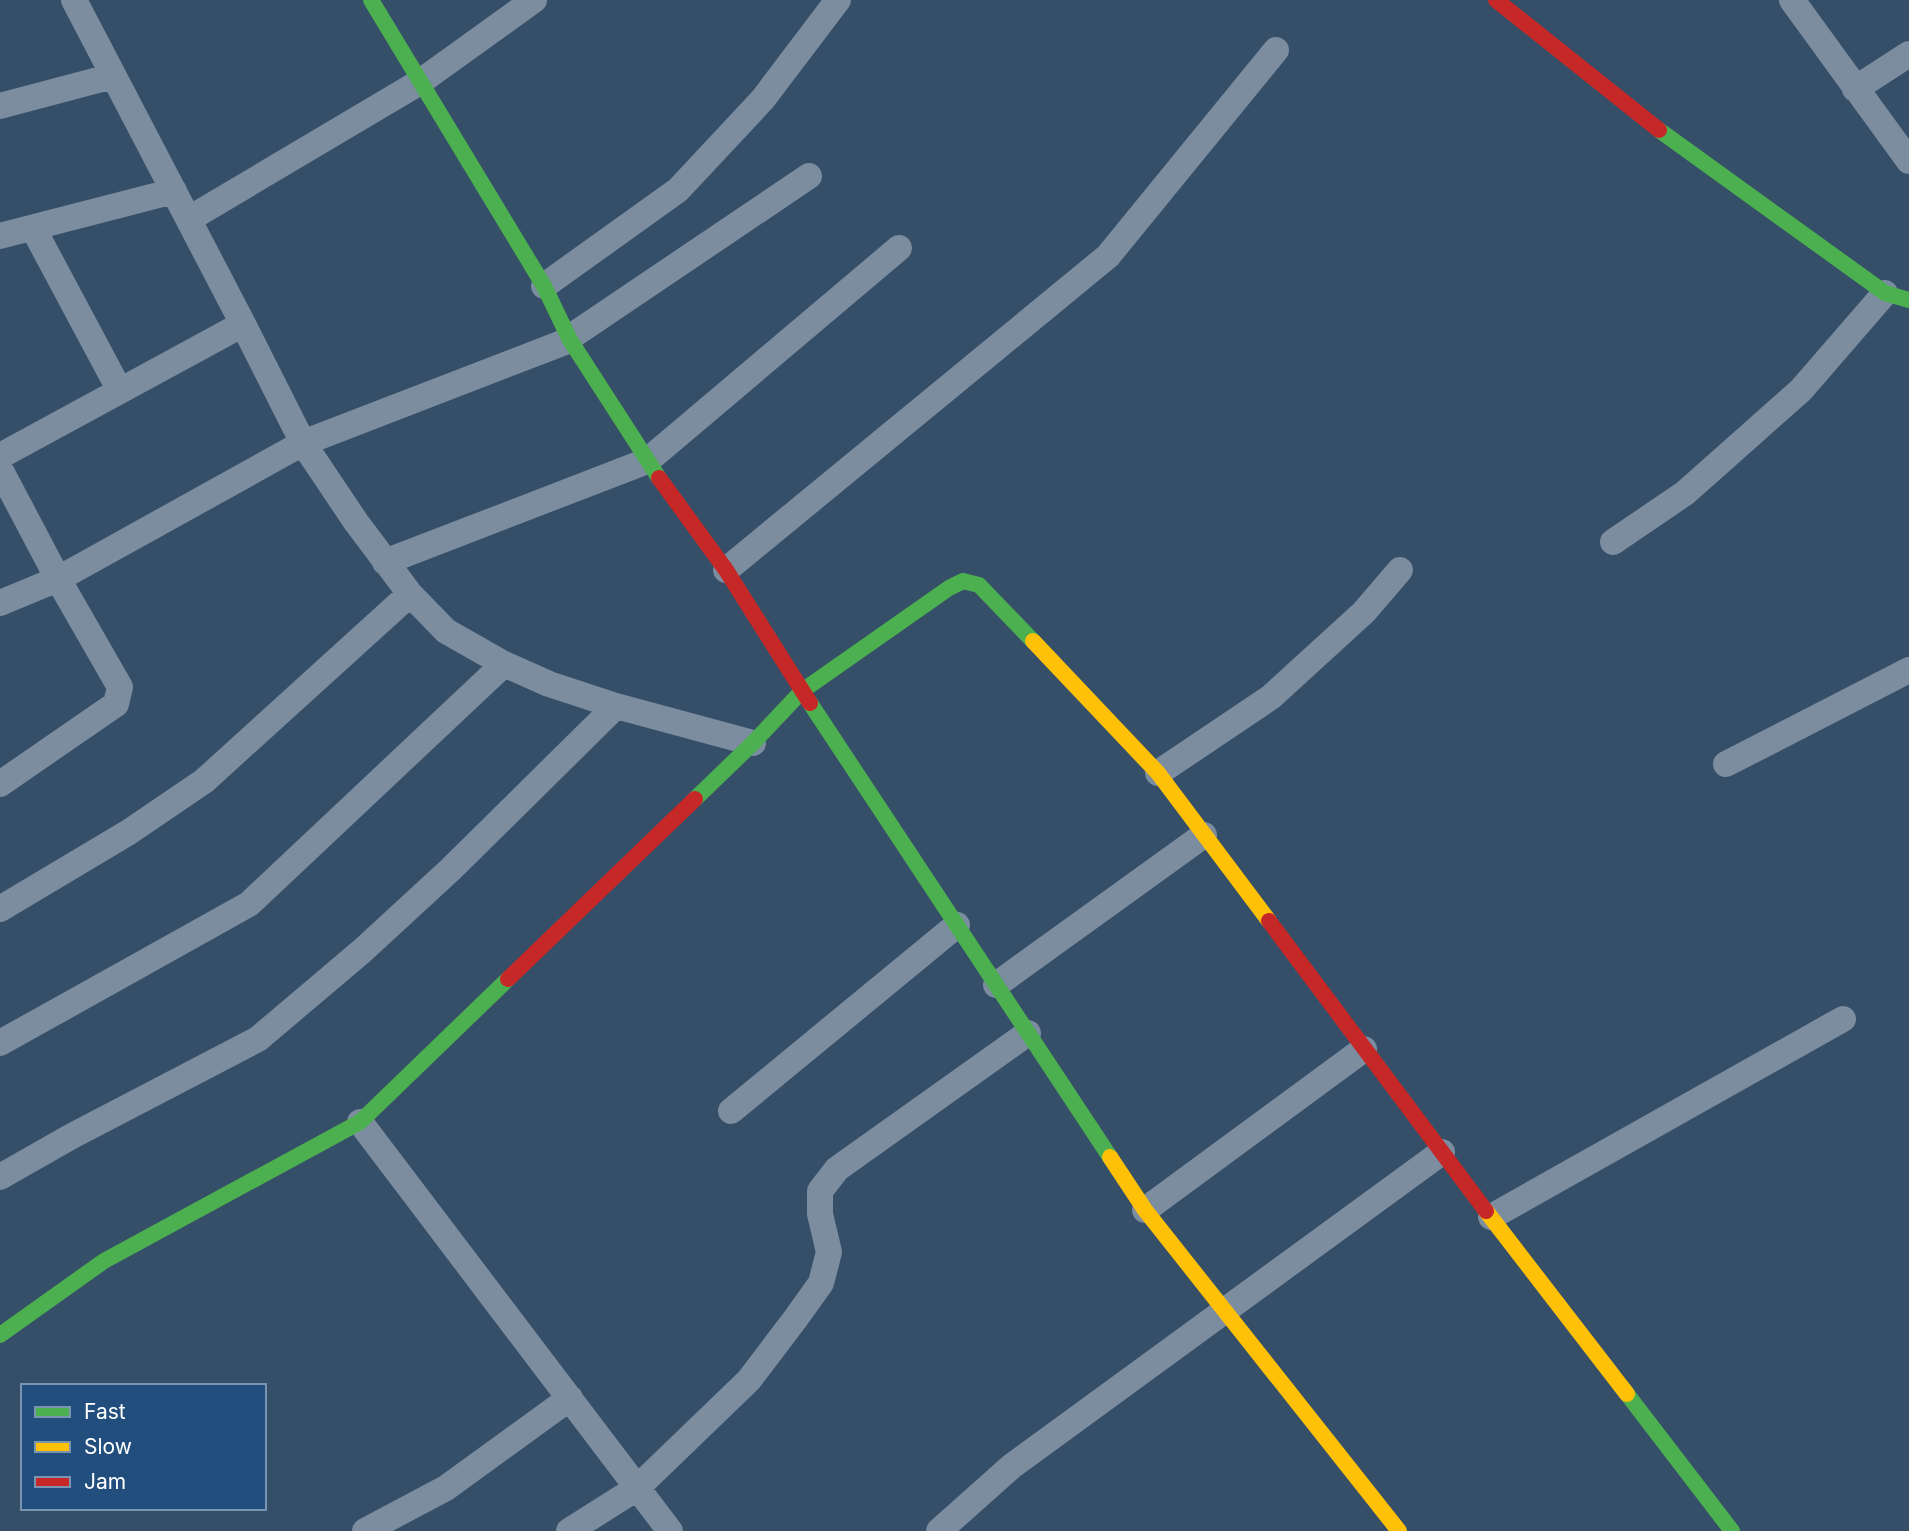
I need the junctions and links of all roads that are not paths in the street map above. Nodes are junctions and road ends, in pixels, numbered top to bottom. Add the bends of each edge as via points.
1 (74, 0) edge
2 (372, 0) edge
3 (534, 0) edge
4 (838, 0) edge
5 (1496, 0) edge
6 (1792, 0) edge
7 (1276, 50) dead end
8 (1909, 54) edge
9 (113, 76) junction
10 (420, 82) junction
11 (1855, 89) junction
12 (0, 106) edge
13 (1909, 161) edge
14 (809, 176) dead end
15 (173, 191) junction
16 (188, 219) junction
17 (33, 228) junction
18 (0, 236) edge
19 (899, 248) dead end
20 (544, 286) junction
21 (1897, 297) edge
22 (243, 324) junction
23 (569, 339) junction
24 (120, 391) junction
25 (303, 443) junction
26 (0, 456) edge
27 (647, 461) junction
28 (0, 469) edge
29 (1613, 542) dead end
30 (385, 562) junction
31 (726, 570) junction
32 (1400, 570) dead end
33 (58, 579) junction
34 (410, 594) junction
35 (0, 604) edge
36 (504, 664) junction
37 (1909, 670) edge
38 (802, 691) junction
39 (616, 706) junction
40 (753, 743) junction
41 (1726, 764) dead end
42 (1158, 773) junction
43 (0, 784) edge
44 (1204, 835) junction
45 (0, 909) edge
46 (957, 925) junction
47 (996, 985) junction
48 (1843, 1019) dead end
49 (1028, 1032) junction
50 (0, 1043) edge
51 (1364, 1049) junction
52 (731, 1111) dead end
53 (360, 1122) junction
54 (1442, 1152) junction
55 (0, 1177) edge
56 (1145, 1210) junction
57 (1491, 1217) junction
58 (1225, 1311) junction
59 (0, 1335) edge
60 (570, 1398) junction
61 (637, 1488) junction
62 (365, 1531) edge
63 (569, 1531) edge
64 (670, 1531) edge
65 (939, 1531) edge
66 (1399, 1531) edge
67 (1732, 1531) edge

1 - 9 street
2 - 10 street
3 - 10 street
4 - 20 street via 763,99 678,190
5 - 21 street via 1648,122
6 - 11 street
7 - 31 street via 1108,256
8 - 11 street
9 - 12 street
9 - 15 street
10 - 16 street
10 - 20 street
11 - 13 street
14 - 23 street
15 - 16 street
15 - 17 street
16 - 22 street
17 - 18 street
17 - 24 street
19 - 27 street
20 - 23 street
21 - 29 street via 1685,493
22 - 24 street
22 - 25 street
23 - 25 street
23 - 27 street
24 - 26 street
25 - 30 street
25 - 33 street
27 - 30 street
27 - 31 street
28 - 33 street
30 - 34 street
31 - 38 street
32 - 42 street via 1364,612 1271,697
33 - 35 street
33 - 43 street via 120,687 117,704
34 - 36 street via 446,631
34 - 45 street via 204,781
36 - 39 street
36 - 50 street via 250,904
37 - 41 street
38 - 40 street
38 - 42 street via 963,581 979,585
38 - 46 street
39 - 40 street
39 - 55 street via 451,869 258,1039
40 - 53 street
42 - 44 street
44 - 47 street
44 - 51 street
46 - 47 street
46 - 52 street
47 - 49 street
48 - 57 street
49 - 56 street
49 - 61 street via 838,1169 820,1191 829,1252 821,1283 749,1380
51 - 54 street
51 - 56 street
53 - 59 street via 104,1261
53 - 60 street
54 - 57 street
54 - 58 street
56 - 58 street
57 - 67 street
58 - 65 street via 1012,1466
58 - 66 street
60 - 61 street
60 - 62 street via 446,1488
61 - 63 street
61 - 64 street

